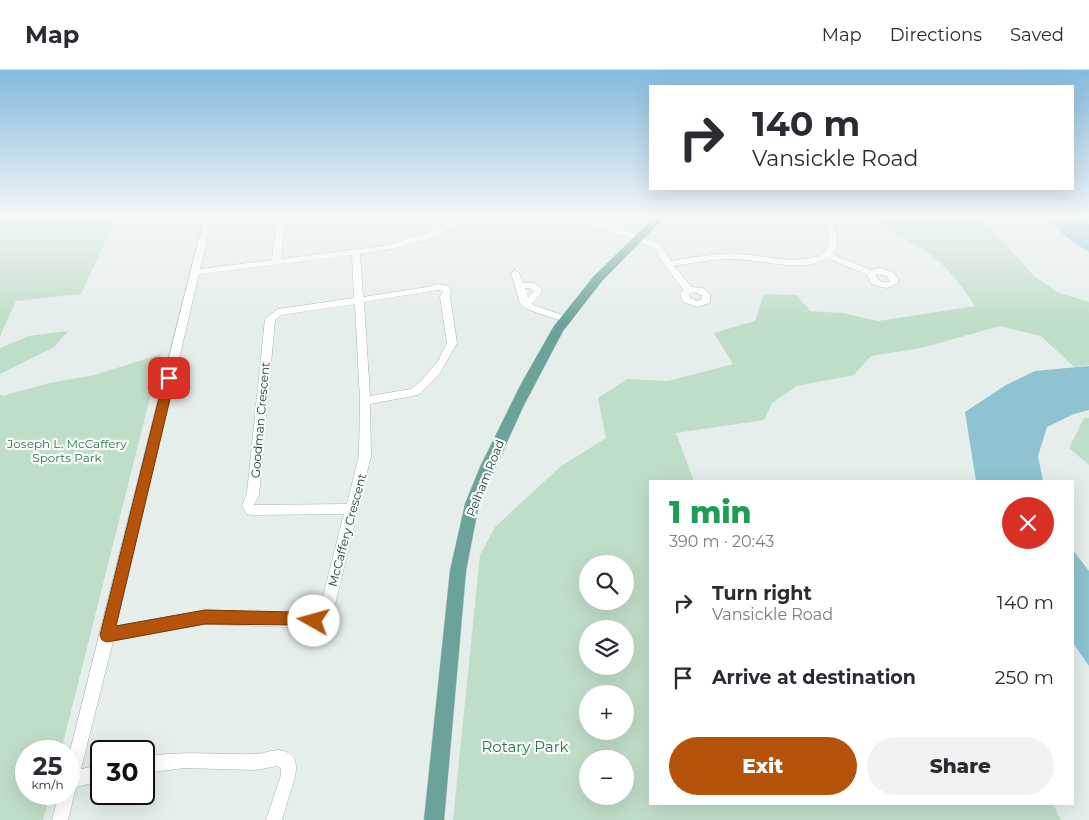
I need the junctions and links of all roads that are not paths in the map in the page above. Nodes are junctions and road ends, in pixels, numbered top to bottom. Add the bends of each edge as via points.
1 (200, 253) edge
2 (277, 253) edge
3 (348, 253) edge
4 (356, 253) edge
5 (623, 253) edge
6 (661, 253) edge
7 (828, 255) joint
8 (276, 262) junction
9 (668, 264) junction
10 (195, 272) junction
11 (515, 273) dead end
12 (871, 273) dead end
13 (519, 286) junction
14 (689, 290) dead end
15 (358, 299) junction
16 (532, 309) junction
17 (565, 319) junction
18 (365, 400) junction
19 (351, 509) junction
20 (107, 635) junction
21 (80, 740) edge
22 (155, 763) edge
23 (64, 805) edge
24 (60, 820) edge
25 (274, 820) edge
26 (434, 820) edge

1 - 10 street
2 - 8 street
3 - 8 street
4 - 15 street, McCaffery Crescent
5 - 17 main road, Pelham Road
6 - 9 street
7 - 9 street via 797,263 724,257
7 - 12 street
8 - 10 street
9 - 14 street
10 - 20 street
11 - 13 street
13 - 16 street via 525,304
13 - 16 street via 537,287 538,291 527,304
15 - 18 street, McCaffery Crescent
15 - 18 street via 437,286 444,288 447,291 445,297 452,340 450,349 421,388 411,393
15 - 19 street, Goodman Crescent via 278,312 270,320 253,495 248,503 256,511
16 - 17 street
17 - 26 main road, Pelham Road via 540,358 504,431 467,521 458,571
18 - 19 street, McCaffery Crescent via 365,456
19 - 20 street, McCaffery Crescent via 329,609 320,619 309,622 205,617
20 - 21 street
22 - 25 street via 176,759 257,762 282,758 289,768 290,777
23 - 24 street

